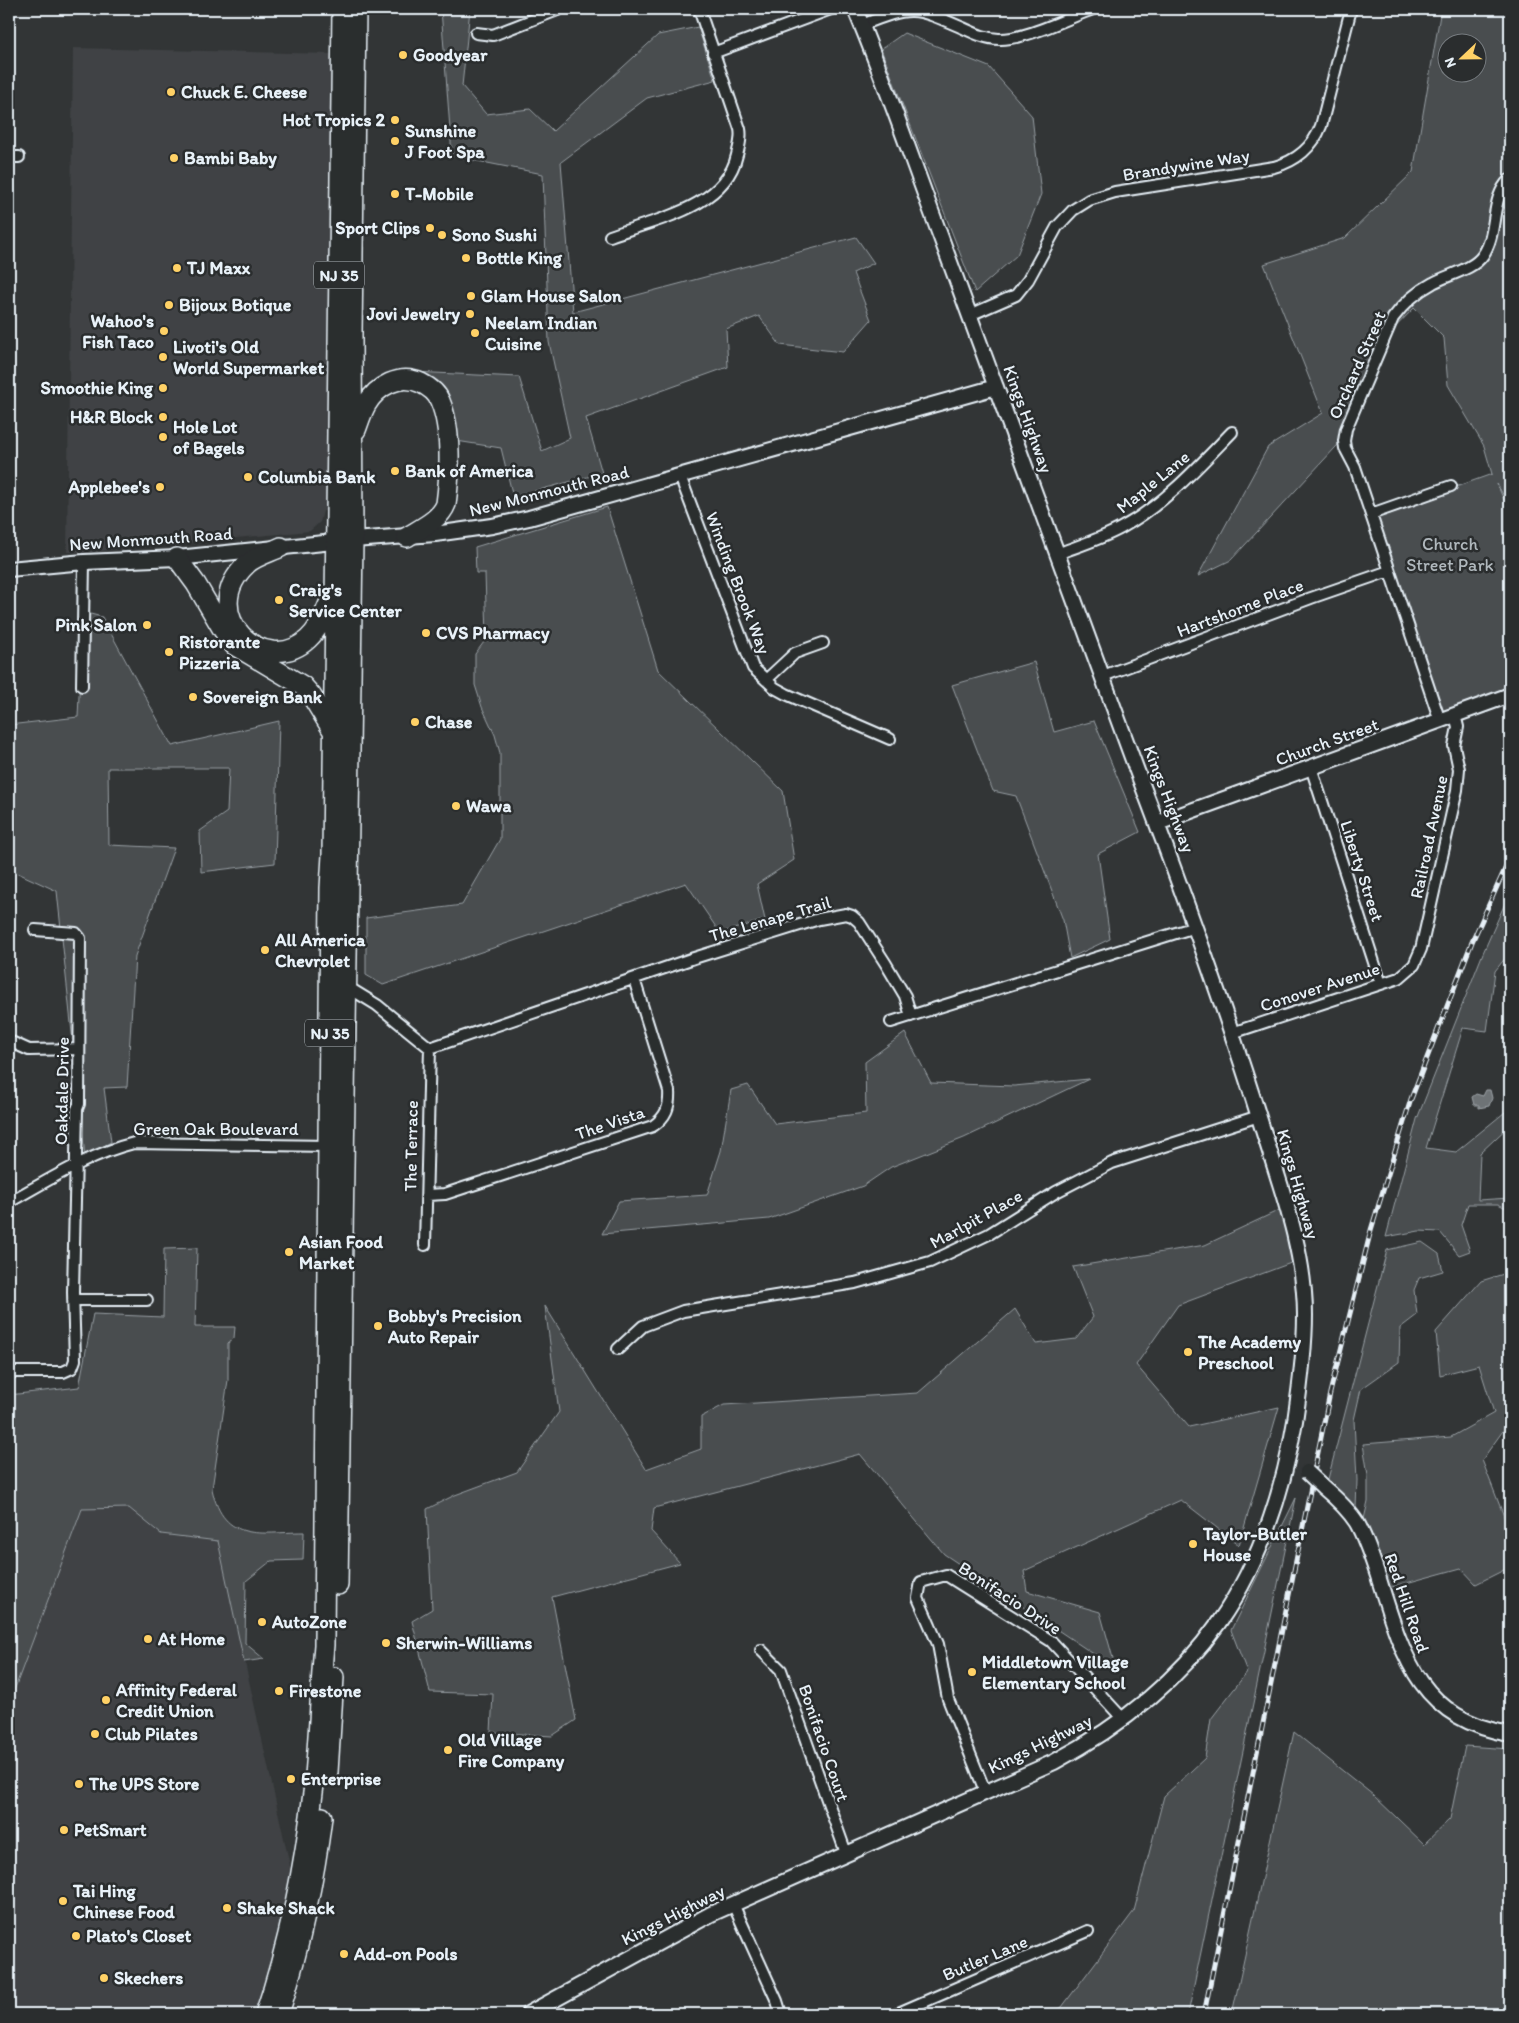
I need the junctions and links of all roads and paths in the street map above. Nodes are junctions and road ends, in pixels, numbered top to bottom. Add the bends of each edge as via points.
1 (342, 9) edge
2 (356, 9) edge
3 (560, 9) edge
4 (699, 9) edge
5 (831, 9) edge
6 (855, 9) edge
7 (1093, 9) edge
8 (1351, 9) edge
9 (862, 25) junction
10 (476, 33) dead end
11 (713, 53) junction
12 (1510, 179) edge
13 (610, 236) dead end
14 (970, 315) junction
15 (996, 387) junction
16 (1232, 432) dead end
17 (352, 438) junction
18 (680, 476) junction
19 (1451, 486) dead end
20 (1371, 514) junction
21 (407, 537) junction
22 (344, 541) junction
23 (281, 547) junction
24 (1057, 554) junction
25 (177, 558) junction
26 (84, 562) junction
27 (9, 569) edge
28 (1389, 571) junction
29 (335, 589) junction
30 (823, 643) dead end
31 (1103, 676) junction
32 (766, 680) junction
33 (82, 686) dead end
34 (1510, 695) edge
35 (1455, 715) junction
36 (1440, 721) junction
37 (334, 731) junction
38 (890, 739) dead end
39 (1311, 767) junction
40 (1158, 823) junction
41 (1195, 927) junction
42 (35, 930) dead end
43 (1414, 965) joint
44 (634, 979) junction
45 (1382, 984) junction
46 (346, 986) junction
47 (911, 1016) junction
48 (891, 1022) dead end
49 (1232, 1032) junction
50 (9, 1041) edge
51 (430, 1048) junction
52 (80, 1049) junction
53 (1259, 1116) junction
54 (330, 1146) junction
55 (77, 1165) junction
56 (427, 1195) junction
57 (9, 1202) edge
58 (424, 1245) dead end
59 (73, 1296) junction
60 (147, 1300) dead end
61 (618, 1348) dead end
62 (9, 1369) edge
63 (1287, 1460) junction
64 (761, 1650) dead end
65 (1124, 1720) junction
66 (1510, 1734) edge
67 (985, 1791) junction
68 (846, 1853) junction
69 (733, 1904) junction
70 (1088, 1931) dead end
71 (264, 2014) edge
72 (279, 2014) edge
73 (528, 2014) edge
74 (781, 2014) edge
75 (896, 2014) edge

1 - 22 highway, NJ 35
2 - 17 highway, NJ 35
3 - 10 street via 493,35
4 - 11 street
5 - 11 street
6 - 9 street, Kings Highway
7 - 9 street via 1006,39 977,35 916,10 893,13
8 - 14 street, Brandywine Way via 1321,126 1300,155 1274,167 1115,192 1089,200 1073,210 1057,227 1028,280 1016,295
9 - 14 street, Kings Highway
11 - 13 street via 741,134 732,170 720,188 702,201
12 - 20 street, Orchard Street via 1499,195 1484,254 1474,264 1418,291 1400,308 1392,318 1351,413 1344,441
14 - 15 street, Kings Highway
15 - 18 street, New Monmouth Road
15 - 24 street, Kings Highway
16 - 24 street, Maple Lane via 1183,482 1137,519
17 - 21 highway via 366,404 381,388 391,383 415,381 430,389 440,401 448,450 446,504 444,510 429,523
17 - 22 highway, NJ 35
18 - 21 street, New Monmouth Road via 492,526
18 - 32 street, Winding Brook Way via 748,659
19 - 20 street
20 - 28 street, Orchard Street
21 - 22 street, New Monmouth Road
22 - 23 street, New Monmouth Road
22 - 29 highway, NJ 35
22 - 46 highway, NJ 35
23 - 25 street, New Monmouth Road
23 - 29 highway via 248,562 233,580 229,591 232,622 249,642 279,651 300,645 320,626
24 - 31 street, Kings Highway
25 - 26 street, New Monmouth Road
25 - 37 highway via 234,645 303,686
26 - 27 street, New Monmouth Road
26 - 33 street
28 - 31 street, Hartshorne Place
28 - 36 street, Orchard Street
29 - 37 highway, NJ 35
30 - 32 street via 795,653
31 - 40 street, Kings Highway
32 - 38 street, Winding Brook Way via 786,694
34 - 35 street, Church Street
35 - 36 street, Church Street
35 - 43 street, Railroad Avenue via 1458,727 1454,746 1459,769 1457,790 1421,950
36 - 39 street, Church Street
37 - 54 highway, NJ 35
39 - 40 street, Church Street
39 - 45 street, Liberty Street
40 - 41 street, Kings Highway
41 - 47 street
41 - 49 street, Kings Highway
42 - 52 street, Oakdale Drive via 76,933 80,938
43 - 45 street, Conover Avenue via 1399,978
44 - 47 street, The Lenape Trail via 819,919 846,914 859,922 886,964 905,996
44 - 51 street, The Lenape Trail
44 - 56 street, The Vista via 669,1091 670,1102 663,1118 653,1126 505,1176 445,1194
45 - 49 street, Conover Avenue
46 - 51 street via 377,1005
46 - 72 highway, NJ 35 via 338,1589 331,1745 313,1881
47 - 48 street
49 - 53 street, Kings Highway
50 - 52 street via 29,1050
51 - 56 street, The Terrace
52 - 55 street, Oakdale Drive
53 - 61 street, Marlpit Place via 1112,1163 1056,1192 989,1234 930,1262 855,1283 683,1311 643,1326
53 - 63 street, Kings Highway via 1298,1251 1304,1295 1306,1322 1298,1400
54 - 55 street, Green Oak Boulevard via 149,1142 117,1147
54 - 71 highway, NJ 35 via 324,1645 317,1758 307,1836 292,1913
55 - 57 street, Green Oak Boulevard
55 - 59 street, Oakdale Drive
56 - 58 street, The Terrace
59 - 60 street
59 - 62 street, Oakdale Drive via 75,1360 72,1368 63,1372 13,1372
63 - 65 street, Kings Highway via 1271,1520 1258,1553 1222,1618 1180,1670
63 - 66 street, Red Hill Road, bridge via 1307,1472 1347,1510 1362,1534 1399,1643 1424,1687 1462,1718
64 - 68 street, Bonifacio Court via 781,1670
65 - 67 street, Kings Highway via 1054,1762
65 - 67 street, Bonifacio Drive via 1051,1641 946,1575 921,1582 918,1598 938,1644 948,1699
67 - 68 street, Kings Highway
68 - 69 street, Kings Highway
69 - 73 street, Kings Highway
69 - 74 street
70 - 75 street, Butler Lane

